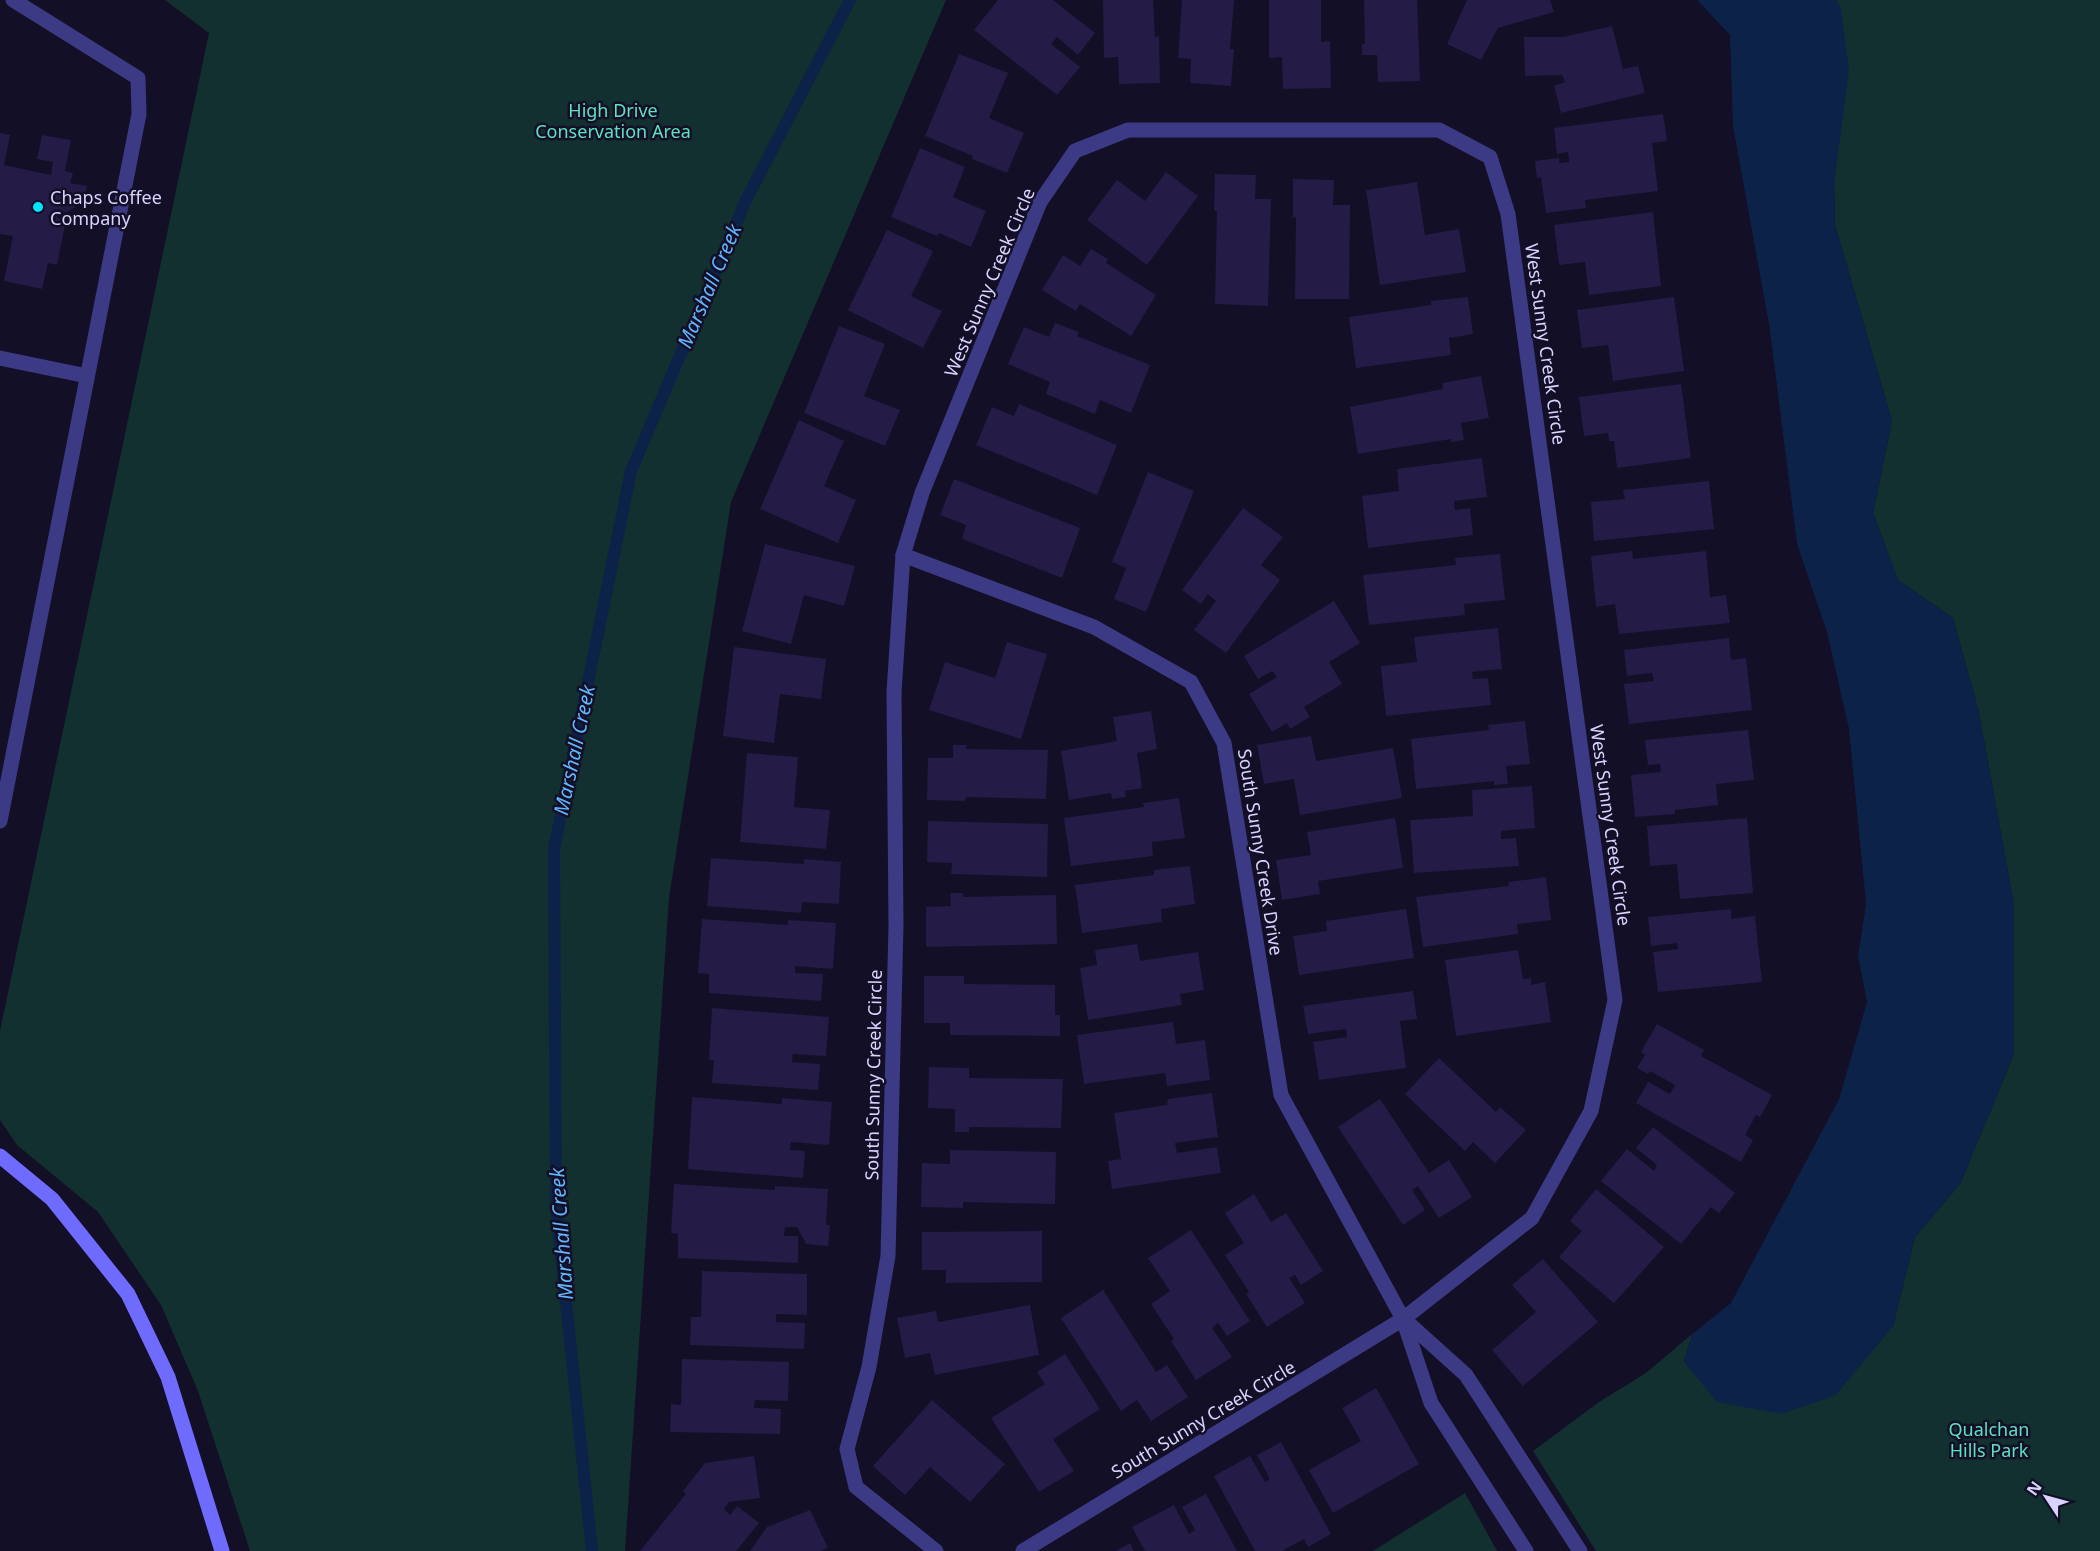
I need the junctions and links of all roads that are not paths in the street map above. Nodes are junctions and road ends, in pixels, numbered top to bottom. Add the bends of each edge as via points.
1 (13, 0) edge
2 (0, 358) edge
3 (87, 376) junction
4 (903, 555) junction
5 (0, 821) edge
6 (0, 1156) edge
7 (1403, 1320) junction
8 (222, 1551) edge
9 (936, 1551) edge
10 (1023, 1551) edge
11 (1526, 1551) edge
12 (1580, 1551) edge

1 - 3 street via 138,78 139,114
2 - 3 street
3 - 5 street
4 - 7 street, South Sunny Creek Drive via 1094,627 1191,682 1224,743 1281,1095
4 - 7 street, West Sunny Creek Circle via 922,494 1040,202 1075,151 1128,130 1438,130 1490,158 1508,214 1615,1000 1591,1111 1532,1218
4 - 9 street, South Sunny Creek Circle via 894,692 896,925 888,1256 868,1367 847,1449 856,1487
6 - 8 main road via 52,1199 128,1294 168,1377
7 - 10 street, South Sunny Creek Circle
7 - 11 street, South Sunny Creek Drive via 1431,1403
7 - 12 street, South Sunny Creek Drive via 1466,1375

